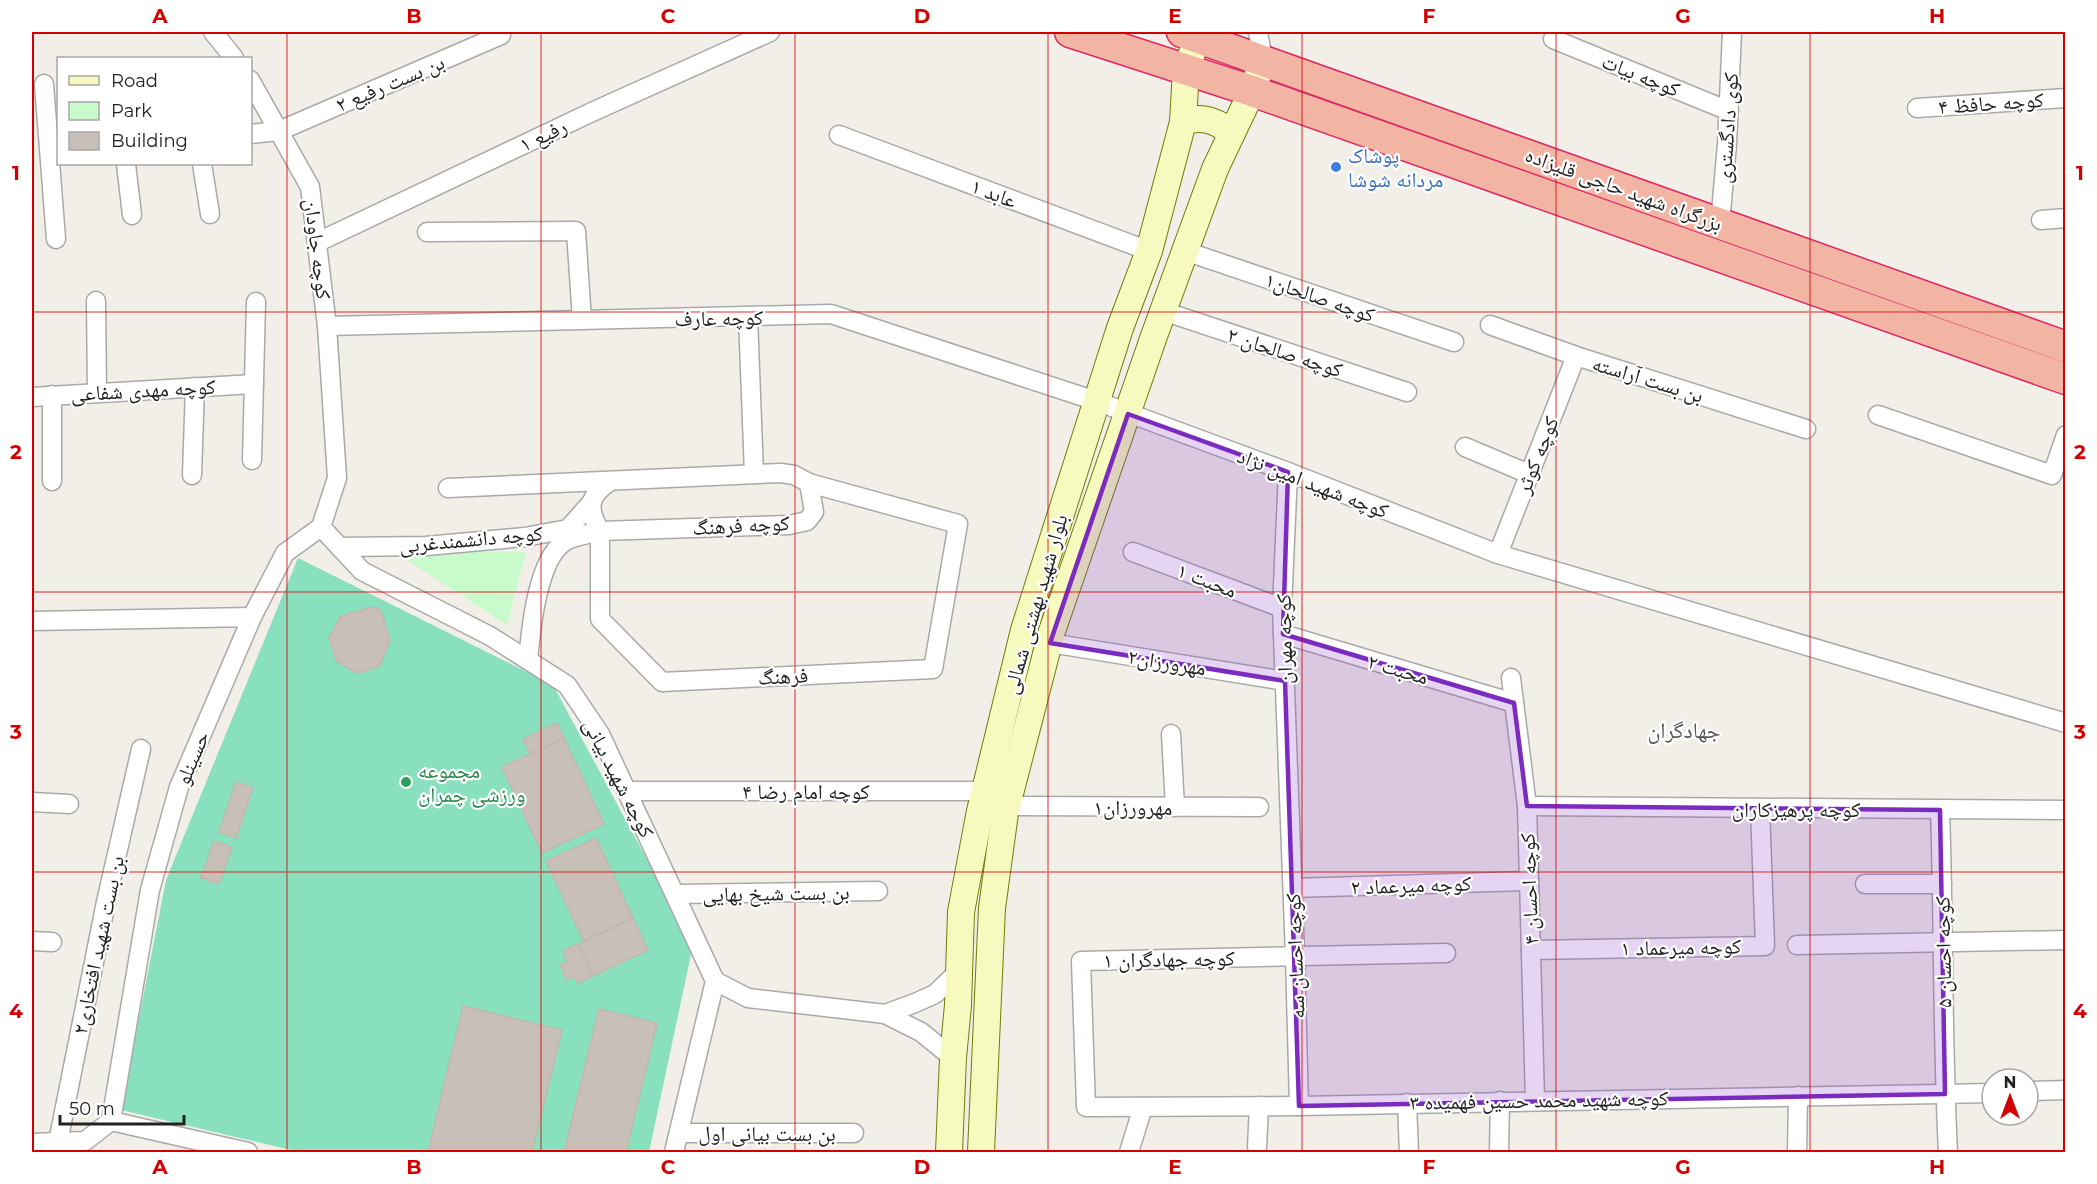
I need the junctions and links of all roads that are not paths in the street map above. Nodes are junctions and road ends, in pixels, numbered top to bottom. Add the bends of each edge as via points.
1 (770, 32) edge
2 (1070, 32) edge
3 (1732, 32) edge
4 (221, 33) edge
5 (1190, 34) edge
6 (501, 35) dead end
7 (1553, 39) dead end
8 (1261, 46) edge
9 (233, 57) edge
10 (1186, 69) junction
11 (44, 84) dead end
12 (252, 84) edge
13 (1252, 91) junction
14 (2066, 98) edge
15 (1917, 108) dead end
16 (1729, 111) junction
17 (1183, 122) junction
18 (279, 131) junction
19 (1232, 132) junction
20 (252, 134) edge
21 (839, 135) dead end
22 (46, 157) edge
23 (126, 165) edge
24 (202, 165) edge
25 (210, 214) dead end
26 (132, 215) dead end
27 (2066, 218) edge
28 (2041, 220) dead end
29 (1720, 224) junction
30 (427, 231) dead end
31 (56, 239) dead end
32 (318, 242) junction
33 (1149, 251) junction
34 (1185, 251) junction
35 (96, 301) dead end
36 (256, 302) dead end
37 (1163, 311) junction
38 (748, 317) junction
39 (582, 320) junction
40 (327, 326) junction
41 (1490, 326) dead end
42 (1454, 342) dead end
43 (2066, 347) edge
44 (1576, 357) junction
45 (2066, 379) edge
46 (254, 384) junction
47 (195, 387) junction
48 (1407, 392) dead end
49 (97, 393) junction
50 (52, 395) junction
51 (32, 397) edge
52 (1096, 401) junction
53 (1128, 414) junction
54 (1878, 415) dead end
55 (1806, 429) dead end
56 (2066, 435) edge
57 (1465, 447) dead end
58 (252, 460) dead end
59 (1288, 472) junction
60 (754, 474) junction
61 (1529, 474) junction
62 (192, 475) dead end
63 (52, 481) dead end
64 (609, 482) junction
65 (808, 483) junction
66 (448, 488) dead end
67 (591, 503) junction
68 (321, 527) junction
69 (600, 531) junction
70 (340, 547) junction
71 (1133, 552) dead end
72 (1498, 554) junction
73 (1282, 608) junction
74 (252, 617) junction
75 (32, 621) edge
76 (1283, 634) junction
77 (1050, 643) junction
78 (528, 660) junction
79 (1511, 678) dead end
80 (1285, 681) junction
81 (1514, 703) junction
82 (2066, 723) edge
83 (1171, 734) dead end
84 (141, 749) dead end
85 (627, 791) junction
86 (985, 791) junction
87 (32, 802) edge
88 (69, 804) dead end
89 (1007, 806) junction
90 (1290, 806) joint
91 (1527, 806) junction
92 (1174, 807) junction
93 (1259, 807) dead end
94 (1760, 808) junction
95 (1940, 810) junction
96 (2066, 810) edge
97 (1529, 881) junction
98 (1865, 884) dead end
99 (1942, 884) junction
100 (1293, 888) junction
101 (878, 891) dead end
102 (675, 894) junction
103 (2066, 940) edge
104 (32, 941) edge
105 (52, 942) dead end
106 (1944, 943) junction
107 (1797, 945) dead end
108 (1531, 950) junction
109 (1446, 953) dead end
110 (1295, 956) junction
111 (959, 970) junction
112 (716, 981) junction
113 (885, 1014) junction
114 (953, 1058) junction
115 (2066, 1090) edge
116 (2040, 1091) edge
117 (1980, 1093) edge
118 (1945, 1094) junction
119 (1798, 1096) junction
120 (1535, 1100) junction
121 (1500, 1101) junction
122 (1407, 1103) junction
123 (1259, 1106) junction
124 (1299, 1106) junction
125 (1086, 1107) joint
126 (1143, 1107) junction
127 (111, 1121) junction
128 (854, 1133) dead end
129 (680, 1134) junction
130 (58, 1142) junction
131 (32, 1143) edge
132 (1257, 1147) dead end
133 (248, 1152) edge
134 (674, 1152) edge
135 (949, 1152) edge
136 (981, 1152) edge
137 (1129, 1152) edge
138 (1409, 1152) edge
139 (1499, 1152) edge
140 (1797, 1152) edge
141 (1948, 1152) edge

1 - 32 street, رفیع ۱
2 - 10 highway, بزرگراه شهید حاجی قلیزاده
3 - 16 street, کوی دادگستری
4 - 9 street
5 - 8 highway, بزرگراه شهید حاجی قلیزاده
5 - 10 main road, بلوار شهید بهشتی شمالی
6 - 18 street, بن بست رفیع ۲
7 - 16 street, کوچه بیات
8 - 13 main road, بلوار شهید بهشتی شمالی
8 - 29 highway, بزرگراه شهید حاجی قلیزاده
10 - 13 highway, بزرگراه شهید حاجی قلیزاده
10 - 17 main road, بلوار شهید بهشتی شمالی
11 - 22 street
12 - 18 street, کوچه جاودان
13 - 19 main road, بلوار شهید بهشتی شمالی
13 - 45 highway, بزرگراه شهید حاجی قلیزاده
14 - 15 street, کوچه حافظ ۴
16 - 29 street, کوی دادگستری
17 - 19 main road via 1196,117 1216,121
17 - 33 main road, بلوار شهید بهشتی شمالی
18 - 20 street, بن بست رفیع ۲
18 - 32 street, کوچه جاودان via 310,187
19 - 34 main road, بلوار شهید بهشتی شمالی
21 - 33 street, عابد ۱
22 - 31 street
23 - 26 street
24 - 25 street
27 - 28 street
29 - 43 highway, بزرگراه شهید حاجی قلیزاده
30 - 39 street via 576,231
32 - 40 street, کوچه جاودان
33 - 52 main road, بلوار شهید بهشتی شمالی
34 - 37 main road, بلوار شهید بهشتی شمالی
34 - 42 street, کوچه صالحان۱
35 - 49 street
36 - 46 street
37 - 48 street, کوچه صالحان ۲
37 - 53 main road, بلوار شهید بهشتی شمالی
38 - 39 street, کوچه عارف
38 - 52 street, کوچه عارف via 831,314
38 - 60 street
39 - 40 street, کوچه عارف
40 - 68 street, کوچه جاودان via 337,478
41 - 44 street, بن بست آراسته
44 - 55 street, بن بست آراسته
44 - 61 street, کوچه کوثر
46 - 47 street, کوچه مهدی شفاعی
46 - 58 street
47 - 49 street, کوچه مهدی شفاعی
47 - 62 street
49 - 50 street, کوچه مهدی شفاعی
50 - 51 street, کوچه مهدی شفاعی
50 - 63 street
52 - 53 street, کوچه عارف
52 - 86 main road, بلوار شهید بهشتی شمالی via 1024,630
53 - 59 street, کوچه شهید امین نژاد
53 - 77 main road, بلوار شهید بهشتی شمالی
54 - 56 street via 2052,475
57 - 61 street
59 - 72 street, کوچه شهید امین نژاد
59 - 73 street, کوچه مهران
60 - 64 street
60 - 65 street via 794,475
61 - 72 street, کوچه کوثر
64 - 66 street
64 - 67 street via 595,492
65 - 69 street, کوچه فرهنگ via 814,512 807,521 789,525
65 - 69 street, فرهنگ via 958,524 933,669 662,682 600,619
67 - 69 street
67 - 70 street, کوچه دانشمندغربی via 568,529 525,537 426,546
68 - 70 street, کوچه شهید بیانی
68 - 74 street, حسینلو via 285,553
69 - 78 street, کوچه فرهنگ via 565,541 549,557 533,610
70 - 78 street, کوچه شهید بیانی via 362,571 490,636
71 - 73 street, محبت ۱
72 - 82 street, کوچه شهید امین نژاد
73 - 76 street, کوچه مهران
74 - 75 street
74 - 127 street, حسینلو via 179,787 150,890
76 - 80 street, کوچه مهران
76 - 81 street, محبت ۲
77 - 80 street, مهرورزان۲
77 - 89 main road, بلوار شهید بهشتی شمالی
78 - 85 street, کوچه شهید بیانی via 567,685 600,734
79 - 81 street, کوچه احسان ۴
80 - 90 street, کوچه مهران
81 - 91 street, کوچه احسان ۴
83 - 92 street
84 - 130 street, بن بست شهید افتخاری۲
85 - 86 street, کوچه امام رضا ۴
85 - 102 street, کوچه شهید بیانی
86 - 111 main road, بلوار شهید بهشتی شمالی via 961,912
87 - 88 street
89 - 92 street, مهرورزان۱
89 - 136 main road, بلوار شهید بهشتی شمالی via 992,908
90 - 100 street, کوچه احسان سه
91 - 94 street, کوچه پرهیزکاران
91 - 97 street, کوچه احسان ۴
92 - 93 street, مهرورزان۱
94 - 95 street, کوچه پرهیزکاران
94 - 108 street, کوچه میرعماد ۱ via 1765,946
95 - 96 street, کوچه پرهیزکاران
95 - 99 street, کوچه احسان ۵
97 - 100 street, کوچه میرعماد ۲
97 - 108 street, کوچه احسان ۴
98 - 99 street
99 - 106 street, کوچه احسان ۵
100 - 110 street, کوچه احسان سه
101 - 102 street, بن بست شیخ بهایی
102 - 112 street, کوچه شهید بیانی
103 - 106 street
104 - 105 street
106 - 107 street
106 - 118 street, کوچه احسان ۵
108 - 120 street, کوچه احسان ۴
109 - 110 street
110 - 124 street, کوچه احسان سه
110 - 125 street, کوچه جهادگران ۱ via 1081,961
111 - 113 street via 935,994
111 - 114 main road, بلوار شهید بهشتی شمالی
112 - 113 street via 748,998
112 - 129 street
113 - 114 street via 921,1032
114 - 135 main road, بلوار شهید بهشتی شمالی
115 - 116 street
117 - 118 street, کوچه شهید محمد حسین فهمیده ۳
118 - 119 street, کوچه شهید محمد حسین فهمیده ۳
118 - 141 street, کوچه احسان ۵
119 - 120 street, کوچه شهید محمد حسین فهمیده ۳
119 - 140 street
120 - 121 street, کوچه شهید محمد حسین فهمیده ۳
121 - 122 street, کوچه شهید محمد حسین فهمیده ۳
121 - 139 street
122 - 124 street, کوچه شهید محمد حسین فهمیده ۳
122 - 138 street
123 - 124 street, کوچه شهید محمد حسین فهمیده ۳
123 - 126 street, کوچه شهید محمد حسین فهمیده ۳
123 - 132 street
125 - 126 street, کوچه شهید محمد حسین فهمیده ۳
126 - 137 street
127 - 130 street via 85,1141
127 - 133 street
128 - 129 street, بن بست بیانی اول
129 - 134 street
130 - 131 street

